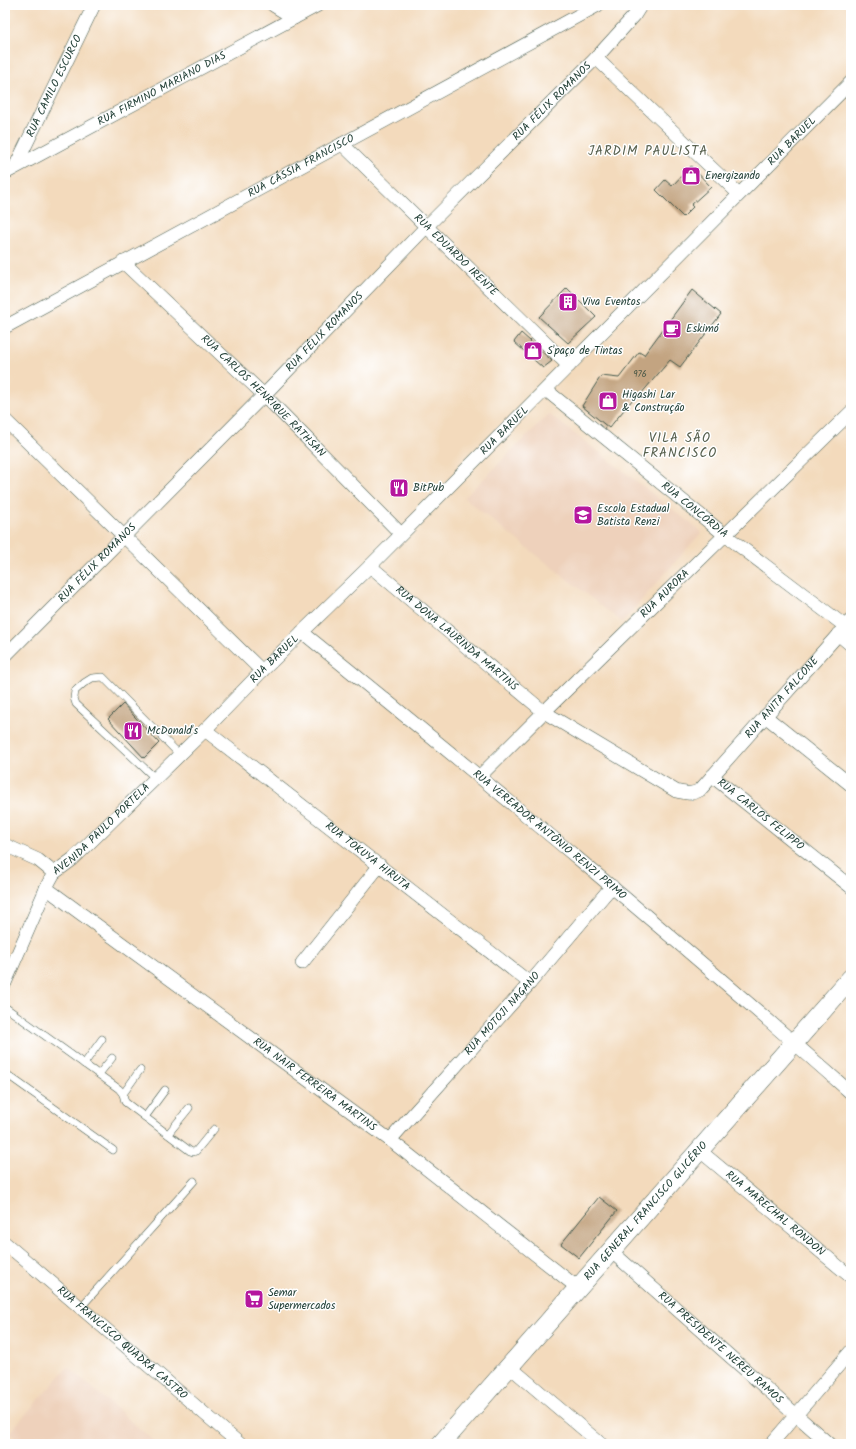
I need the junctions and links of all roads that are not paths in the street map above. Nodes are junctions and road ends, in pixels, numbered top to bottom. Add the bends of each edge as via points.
1 (94, 5) edge
2 (273, 5) edge
3 (318, 5) edge
4 (598, 5) edge
5 (641, 5) edge
6 (294, 18) junction
7 (596, 58) junction
8 (851, 82) edge
9 (342, 144) junction
10 (10, 170) edge
11 (739, 194) junction
12 (427, 226) junction
13 (123, 262) junction
14 (5, 326) edge
15 (569, 366) junction
16 (546, 390) junction
17 (264, 395) junction
18 (851, 412) edge
19 (5, 420) edge
20 (401, 534) junction
21 (725, 534) junction
22 (124, 536) junction
23 (370, 566) junction
24 (845, 627) edge
25 (302, 632) junction
26 (851, 644) edge
27 (5, 656) edge
28 (262, 671) junction
29 (544, 712) junction
30 (765, 716) junction
31 (205, 730) junction
32 (179, 754) junction
33 (712, 776) junction
34 (479, 777) junction
35 (155, 778) junction
36 (851, 785) edge
37 (5, 845) edge
38 (380, 865) junction
39 (54, 873) junction
40 (612, 886) junction
41 (851, 887) edge
42 (46, 888) junction
43 (302, 963) dead end
44 (851, 978) edge
45 (5, 983) edge
46 (530, 983) junction
47 (5, 1007) edge
48 (102, 1039) dead end
49 (794, 1042) junction
50 (112, 1058) dead end
51 (84, 1064) junction
52 (140, 1070) dead end
53 (5, 1073) edge
54 (99, 1074) junction
55 (165, 1090) dead end
56 (851, 1092) edge
57 (122, 1094) junction
58 (189, 1108) dead end
59 (145, 1117) junction
60 (214, 1129) dead end
61 (168, 1134) junction
62 (390, 1140) junction
63 (113, 1150) dead end
64 (699, 1150) junction
65 (194, 1181) dead end
66 (5, 1243) edge
67 (611, 1251) junction
68 (851, 1277) edge
69 (578, 1288) junction
70 (81, 1307) junction
71 (851, 1351) edge
72 (510, 1366) junction
73 (796, 1415) junction
74 (240, 1444) edge
75 (441, 1444) edge
76 (601, 1444) edge
77 (771, 1444) edge
78 (829, 1444) edge

1 - 10 street, RUA CAMILO ESCURCO
2 - 6 street
3 - 6 street, RUA FIRMINO MARIANO DIAS
4 - 9 street, RUA CÁSSIA FRANCISCO
5 - 7 street, RUA FÉLIX ROMANOS
6 - 10 street, RUA FIRMINO MARIANO DIAS
7 - 11 street
7 - 12 street, RUA FÉLIX ROMANOS
8 - 11 street, RUA BARUEL
9 - 12 street, RUA EDUARDO IRENTE
9 - 13 street, RUA CÁSSIA FRANCISCO
11 - 15 street, RUA BARUEL
12 - 15 street, RUA EDUARDO IRENTE
12 - 17 street, RUA FÉLIX ROMANOS
13 - 14 street, RUA CÁSSIA FRANCISCO
13 - 17 street, RUA CARLOS HENRIQUE RATHSAN
15 - 16 street, RUA BARUEL
16 - 20 street, RUA BARUEL
16 - 21 street, RUA CONCÓRDIA
17 - 20 street, RUA CARLOS HENRIQUE RATHSAN
17 - 22 street, RUA FÉLIX ROMANOS
18 - 21 street, RUA AURORA
19 - 22 street
20 - 23 street, RUA BARUEL
21 - 24 street, RUA CONCÓRDIA
21 - 29 street, RUA AURORA
22 - 27 street, RUA FÉLIX ROMANOS
22 - 28 street
23 - 25 street, RUA BARUEL
23 - 29 street, RUA DONA LAURINDA MARTINS
24 - 26 street, RUA CONCÓRDIA
24 - 30 street, RUA ANITA FALCONE
25 - 28 street, RUA BARUEL
25 - 34 street, RUA VEREADOR ANTÔNIO RENZI PRIMO
28 - 31 street, RUA BARUEL
29 - 33 street, RUA CARLOS FELIPPO via 676,791 694,794
29 - 34 street, RUA AURORA
30 - 33 street, RUA ANITA FALCONE
30 - 36 street
31 - 32 street, RUA BARUEL
31 - 38 street, RUA TOKUYA HIRUTA
32 - 35 street, RUA BARUEL
32 - 35 lane via 103,677 92,678 75,691 76,704
33 - 41 street, RUA CARLOS FELIPPO
34 - 40 street, RUA VEREADOR ANTÔNIO RENZI PRIMO
35 - 39 street, AVENIDA PAULO PORTELA via 73,859
37 - 39 street, AVENIDA PAULO PORTELA via 38,860
38 - 43 street
38 - 46 street, RUA TOKUYA HIRUTA
39 - 42 street
40 - 46 street, RUA MOTOJI NAGANO
40 - 49 street, RUA VEREADOR ANTÔNIO RENZI PRIMO
42 - 45 street
42 - 62 street, RUA NAIR FERREIRA MARTINS
44 - 49 main road, RUA GENERAL FRANCISCO GLICÉRIO
46 - 62 street, RUA MOTOJI NAGANO
47 - 51 lane
48 - 51 lane
49 - 56 street, RUA VEREADOR ANTÔNIO RENZI PRIMO
49 - 64 main road, RUA GENERAL FRANCISCO GLICÉRIO
50 - 54 lane
51 - 54 lane
52 - 57 lane
53 - 63 lane
54 - 57 lane
55 - 59 lane
57 - 59 lane via 125,1102
58 - 61 lane
59 - 61 lane
60 - 61 lane via 193,1152
62 - 69 street, RUA NAIR FERREIRA MARTINS
64 - 67 main road, RUA GENERAL FRANCISCO GLICÉRIO
64 - 68 street, RUA MARECHAL RONDON
65 - 70 lane
66 - 70 street, RUA FRANCISCO QUADRA CASTRO
67 - 69 main road, RUA GENERAL FRANCISCO GLICÉRIO
67 - 73 street, RUA PRESIDENTE NEREU RAMOS
69 - 72 main road, RUA GENERAL FRANCISCO GLICÉRIO
70 - 74 street, RUA FRANCISCO QUADRA CASTRO
71 - 73 street
72 - 75 main road, RUA GENERAL FRANCISCO GLICÉRIO
72 - 76 street
73 - 77 street
73 - 78 street, RUA PRESIDENTE NEREU RAMOS

